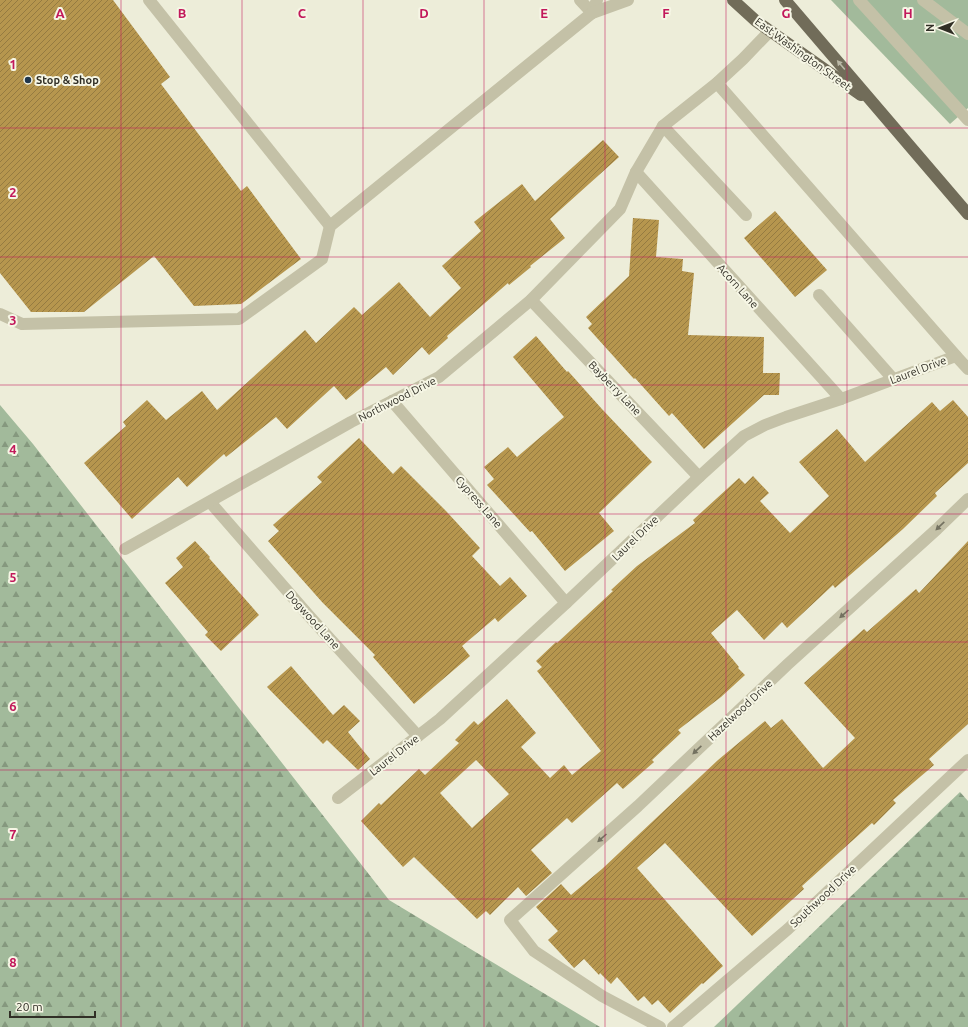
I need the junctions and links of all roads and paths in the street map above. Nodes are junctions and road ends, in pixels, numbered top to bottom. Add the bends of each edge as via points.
1 (149, 0) edge
2 (580, 0) edge
3 (597, 0) edge
4 (628, 0) edge
5 (733, 0) edge
6 (785, 0) edge
7 (859, 0) edge
8 (923, 0) edge
9 (592, 13) junction
10 (770, 31) junction
11 (968, 34) edge
12 (717, 82) junction
13 (875, 105) junction
14 (968, 120) edge
15 (663, 126) junction
16 (636, 172) junction
17 (968, 214) edge
18 (746, 215) dead end
19 (330, 226) junction
20 (819, 295) dead end
21 (531, 300) junction
22 (0, 314) edge
23 (956, 356) junction
24 (968, 369) edge
25 (894, 380) junction
26 (841, 399) junction
27 (392, 401) junction
28 (700, 477) junction
29 (968, 499) edge
30 (210, 502) junction
31 (125, 549) dead end
32 (566, 603) junction
33 (418, 736) junction
34 (968, 760) edge
35 (338, 798) dead end
36 (660, 1027) edge
37 (673, 1027) edge

1 - 19 street
2 - 9 street
3 - 9 street
4 - 9 street
5 - 10 main road, East Washington Street
13 -> 6 main road, East Washington Street
7 - 14 street
8 - 11 street
9 - 19 street
10 - 12 street
10 - 13 main road, East Washington Street
12 - 15 street
12 - 23 street
13 - 17 main road, East Washington Street
15 - 16 street, Northwood Drive
15 - 18 street
16 - 21 street, Northwood Drive via 620,209
16 - 26 street, Acorn Lane
19 - 22 street via 322,259 239,318 22,324
20 - 25 street
21 - 27 street, Northwood Drive via 439,377
21 - 28 street, Bayberry Lane
23 - 24 street, Laurel Drive
23 - 25 street, Laurel Drive
25 - 26 street, Laurel Drive
26 - 28 street, Laurel Drive via 786,416 744,436
27 - 30 street, Northwood Drive
27 - 32 street, Cypress Lane
28 - 32 street, Laurel Drive
29 -> 36 street, Hazelwood Drive via 638,806 510,920 534,951 602,996
30 - 31 street, Northwood Drive
30 - 33 street, Dogwood Lane
32 - 33 street, Laurel Drive via 440,719
33 - 35 street, Laurel Drive
34 - 37 street, Southwood Drive via 788,929

